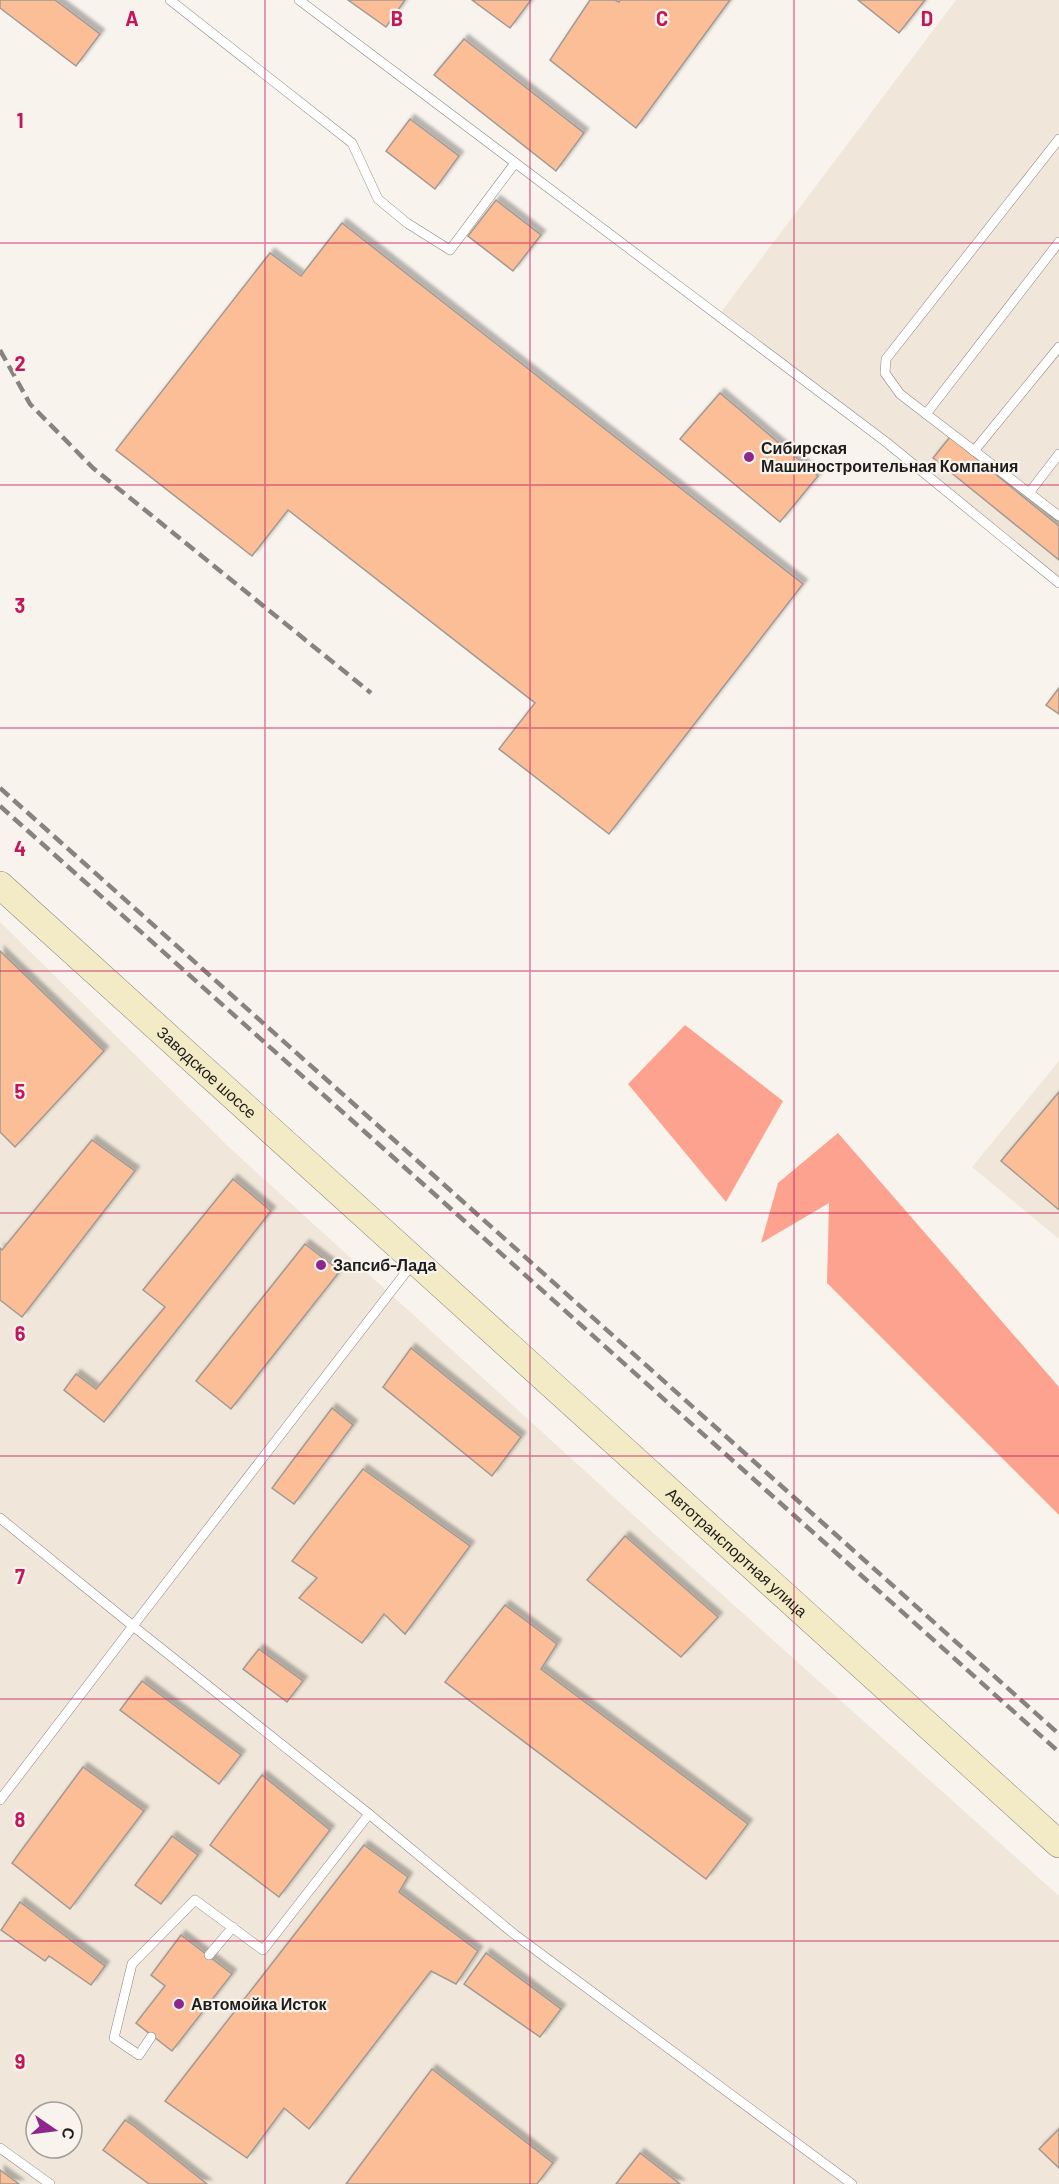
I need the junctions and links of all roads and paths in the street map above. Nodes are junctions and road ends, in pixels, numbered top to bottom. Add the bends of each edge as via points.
1 (170, 0) edge
2 (299, 0) edge
3 (1059, 139) edge
4 (514, 163) junction
5 (1059, 242) edge
6 (1059, 347) edge
7 (926, 414) junction
8 (974, 452) junction
9 (1059, 454) edge
10 (1029, 493) junction
11 (1059, 516) edge
12 (1059, 583) edge
13 (0, 885) edge
14 (414, 1261) junction
15 (0, 1518) edge
16 (133, 1626) junction
17 (0, 1800) edge
18 (369, 1814) junction
19 (1059, 1844) edge
20 (233, 1927) junction
21 (209, 1955) dead end
22 (151, 2037) dead end
23 (0, 2148) edge
24 (50, 2184) edge
25 (852, 2184) edge

1 - 4 lane via 352,142 378,199 450,250
2 - 4 lane
3 - 7 lane via 886,359 885,373 900,394
4 - 12 lane via 886,442
5 - 7 lane
6 - 8 lane
7 - 8 lane
8 - 10 lane
9 - 10 lane
10 - 11 lane
13 - 14 main road, Заводское шоссе
14 - 16 lane
14 - 19 main road, Автотранспортная улица
15 - 16 lane
16 - 17 lane
16 - 18 lane
18 - 20 lane via 263,1950
18 - 25 lane via 514,1934
20 - 21 lane
20 - 22 lane via 195,1900 132,1964 114,2038 139,2055
23 - 24 lane

